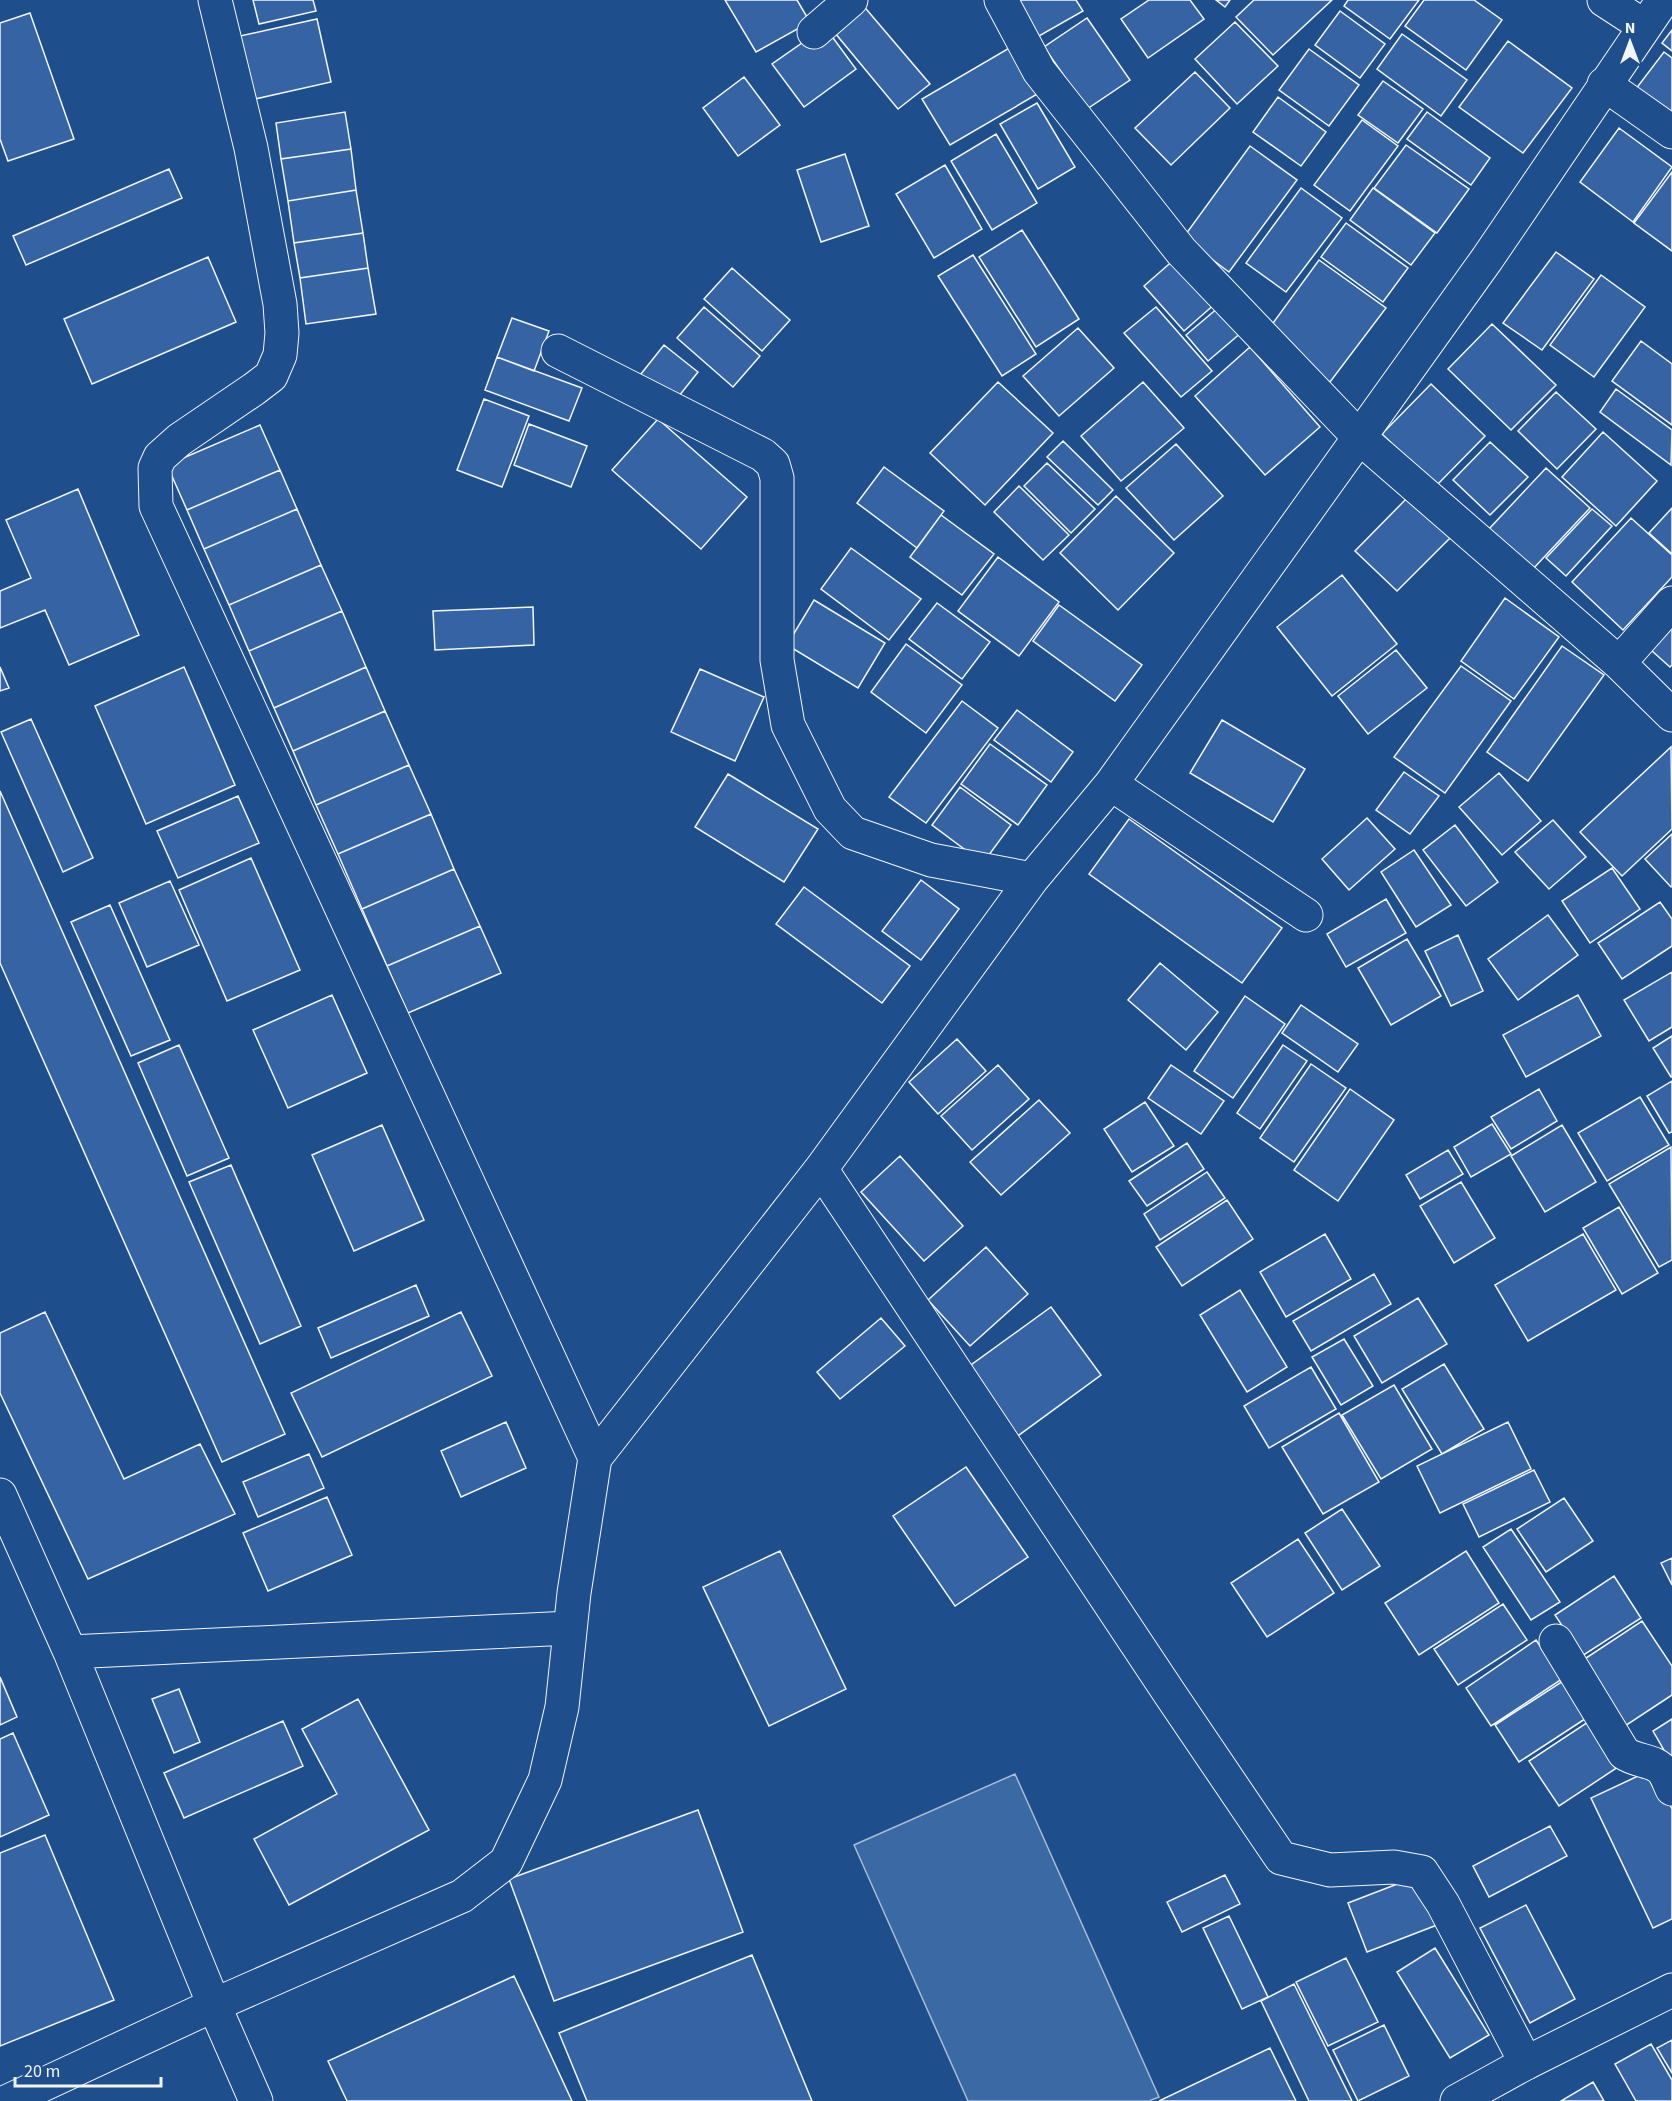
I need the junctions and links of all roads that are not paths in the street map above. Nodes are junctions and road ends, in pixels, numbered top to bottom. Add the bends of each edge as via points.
1 (215, 0) edge
2 (851, 0) edge
3 (1001, 0) edge
4 (1604, 0) edge
5 (1663, 0) edge
6 (1644, 26) junction
7 (814, 32) dead end
8 (1604, 84) junction
9 (1672, 132) edge
10 (558, 351) dead end
11 (1359, 437) junction
12 (1672, 603) edge
13 (1619, 663) junction
14 (1672, 715) edge
15 (1111, 784) junction
16 (1032, 879) junction
17 (1306, 915) dead end
18 (820, 1169) junction
19 (595, 1458) junction
20 (0, 1495) edge
21 (570, 1628) junction
22 (1556, 1641) dead end
23 (70, 1652) junction
24 (1672, 1789) edge
25 (1672, 1990) edge
26 (214, 2005) junction
27 (1526, 2063) junction
28 (8, 2101) edge
29 (256, 2101) edge
30 (1457, 2101) edge

1 - 19 main road via 251,148 280,304 280,356 271,375 160,457 155,468 156,506
2 - 7 main road
3 - 11 main road via 1039,71 1181,251
4 - 6 main road
5 - 6 main road
6 - 8 main road
8 - 9 main road
8 - 11 main road via 1487,259
10 - 16 main road via 763,455 773,464 777,478 777,660 788,725 830,809 853,833 931,860
11 - 13 main road
11 - 15 main road
12 - 13 main road
13 - 14 main road
15 - 16 main road
15 - 17 main road
16 - 18 main road
18 - 19 main road
18 - 27 main road via 1281,1858 1330,1870 1394,1867 1422,1872 1443,1904
19 - 21 main road
20 - 23 main road
21 - 23 main road
21 - 26 main road via 562,1707 545,1780 506,1862 462,1896
22 - 24 main road via 1624,1754 1663,1770
23 - 26 main road
25 - 27 main road
26 - 28 main road
26 - 29 main road
27 - 30 main road

